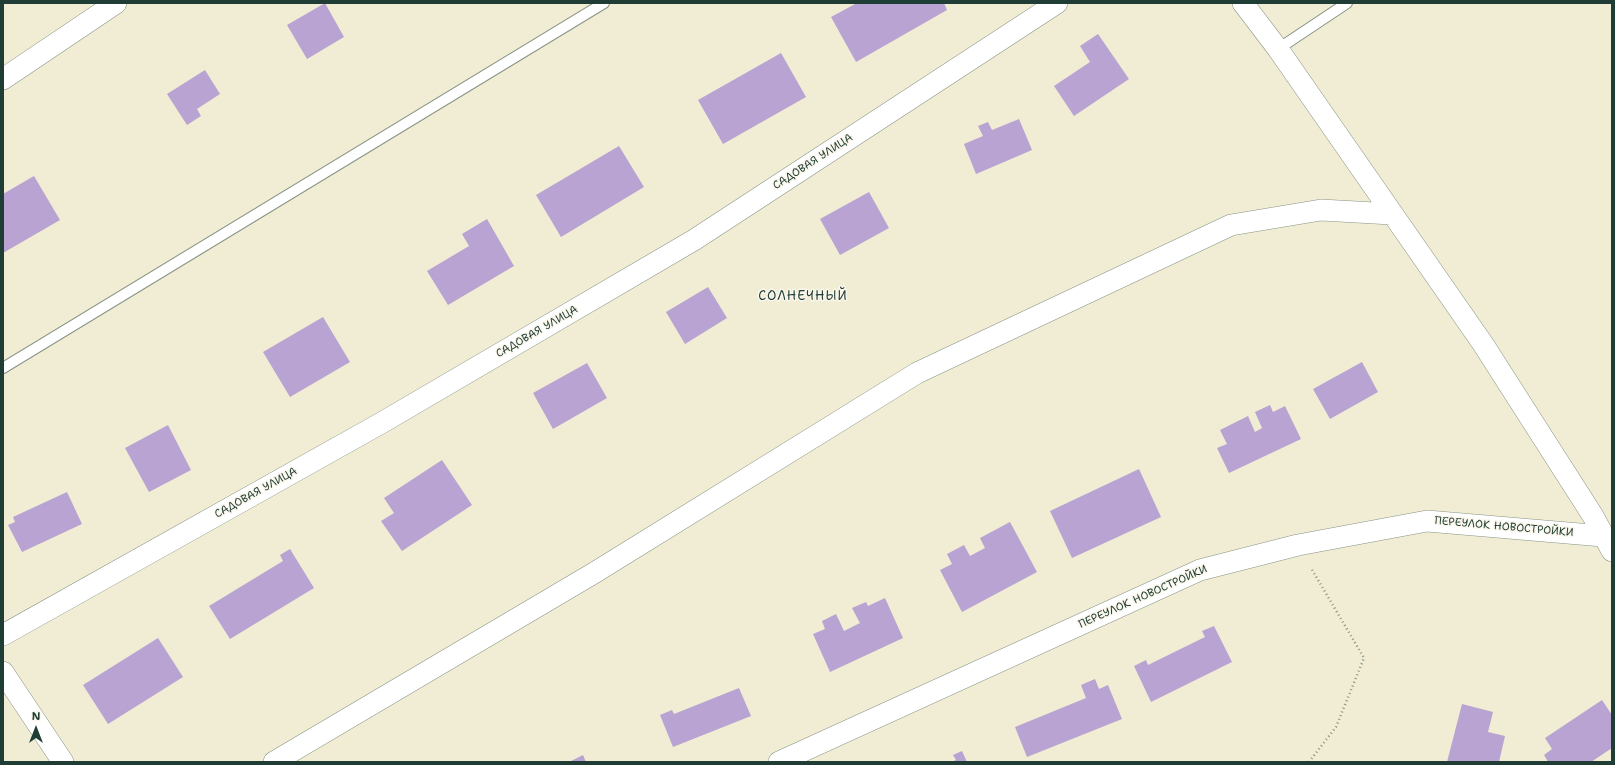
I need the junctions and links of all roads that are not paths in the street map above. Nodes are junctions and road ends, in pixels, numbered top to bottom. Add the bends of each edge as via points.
1 (116, 3) edge
2 (604, 3) edge
3 (1056, 3) edge
4 (1243, 3) edge
5 (1347, 3) edge
6 (1278, 49) junction
7 (3, 79) edge
8 (1392, 214) junction
9 (3, 368) edge
10 (1608, 544) edge
11 (3, 634) edge
12 (3, 672) edge
13 (63, 762) edge
14 (274, 762) edge
15 (779, 762) edge

1 - 7 street
2 - 9 lane
3 - 11 street, САДОВАЯ УЛИЦА via 694,240 383,422
4 - 6 street
5 - 6 lane
6 - 8 street
8 - 10 street via 1483,344 1593,516
8 - 14 street via 1322,210 1231,225 917,373 594,573
10 - 15 street, ПЕРЕУЛОК НОВОСТРОЙКИ via 1427,521 1298,546 1200,570
12 - 13 street

